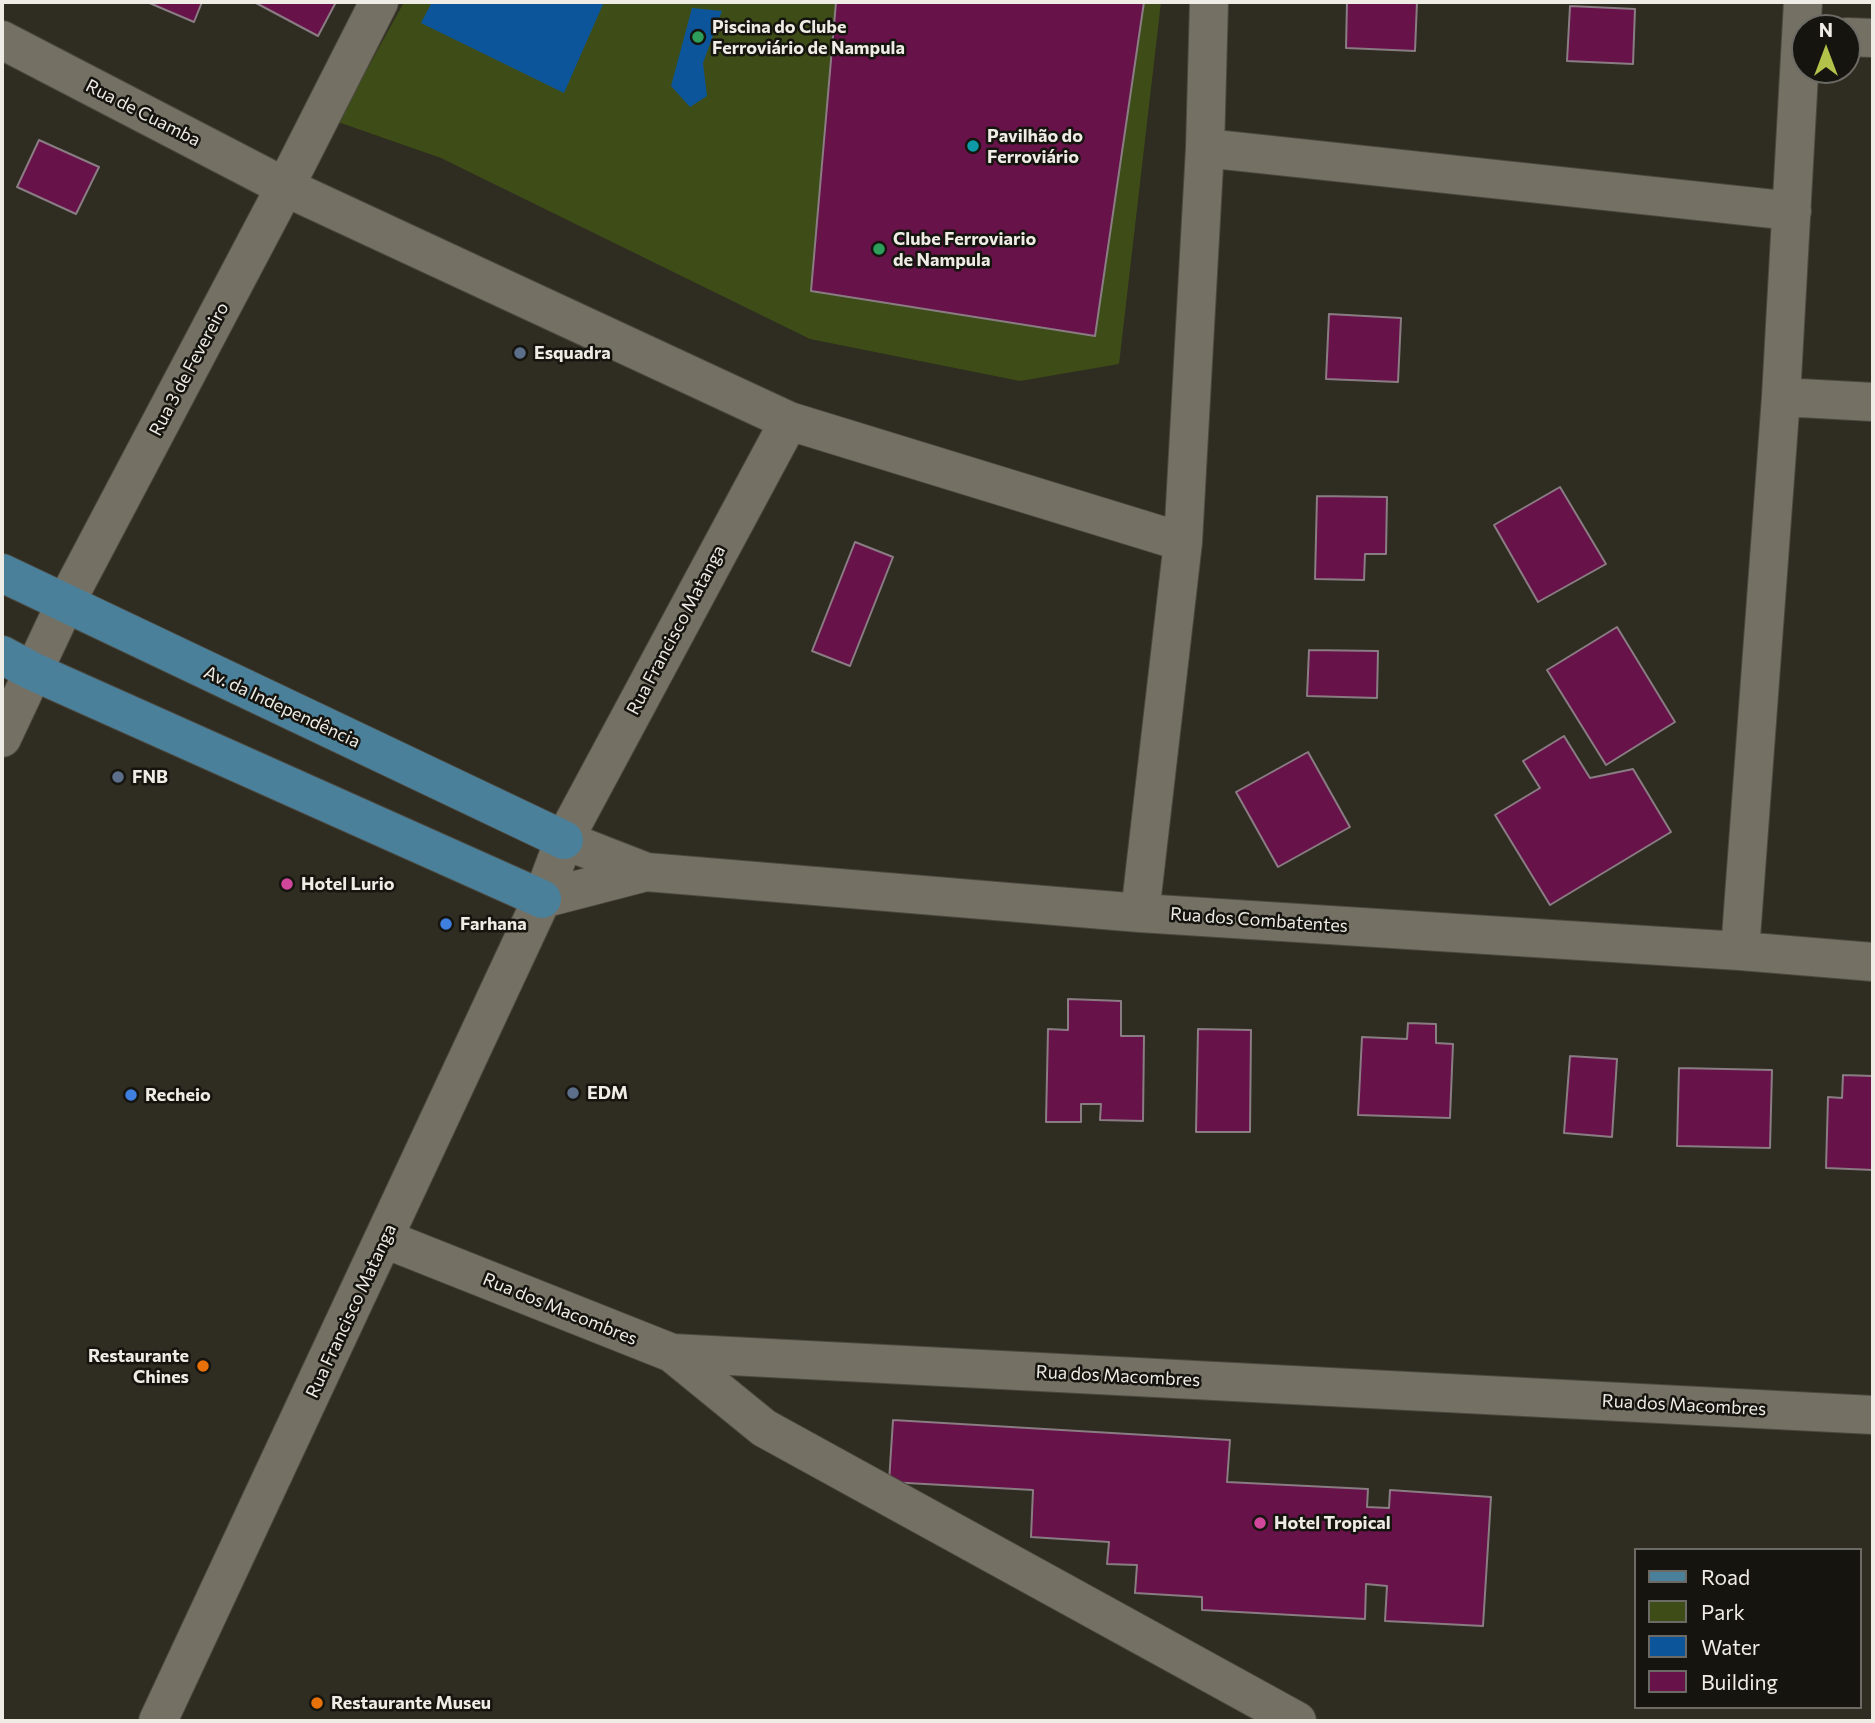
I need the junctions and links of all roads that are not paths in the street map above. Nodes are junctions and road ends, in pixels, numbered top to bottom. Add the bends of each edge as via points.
1 (379, 2) edge
2 (1209, 2) edge
3 (2, 40) edge
4 (1799, 84) edge
5 (1205, 148) junction
6 (285, 187) junction
7 (1792, 211) junction
8 (1781, 397) junction
9 (1873, 402) edge
10 (789, 421) junction
11 (1183, 542) junction
12 (2, 573) edge
13 (65, 604) junction
14 (17, 663) edge
15 (2, 738) edge
16 (564, 840) junction
17 (646, 872) junction
18 (542, 899) junction
19 (1140, 913) junction
20 (1740, 951) junction
21 (1873, 962) edge
22 (385, 1239) junction
23 (672, 1353) junction
24 (1873, 1415) edge
25 (158, 1721) edge
26 (1297, 1721) edge

1 - 6 street, Rua 3 de Fevereiro
2 - 5 street
3 - 6 street, Rua de Cuamba
4 - 7 street
5 - 7 street
5 - 11 street
6 - 10 street, Rua de Cuamba
6 - 13 street, Rua 3 de Fevereiro
7 - 8 street
8 - 9 street
8 - 20 street
10 - 11 street, Rua de Cuamba
10 - 16 street, Rua Francisco Matanga
11 - 19 street
12 - 13 main road, Av. da Independência
13 - 14 street, Rua 3 de Fevereiro
13 - 16 main road, Av. da Independência
14 - 15 street, Rua 3 de Fevereiro
14 - 18 main road
16 - 17 street
16 - 18 street
17 - 18 street
17 - 19 street, Rua dos Combatentes
18 - 22 street, Rua Francisco Matanga
19 - 20 street, Rua dos Combatentes
20 - 21 street, Rua dos Combatentes
22 - 23 street, Rua dos Macombres
22 - 25 street, Rua Francisco Matanga
23 - 24 street, Rua dos Macombres
23 - 26 street via 764,1428

